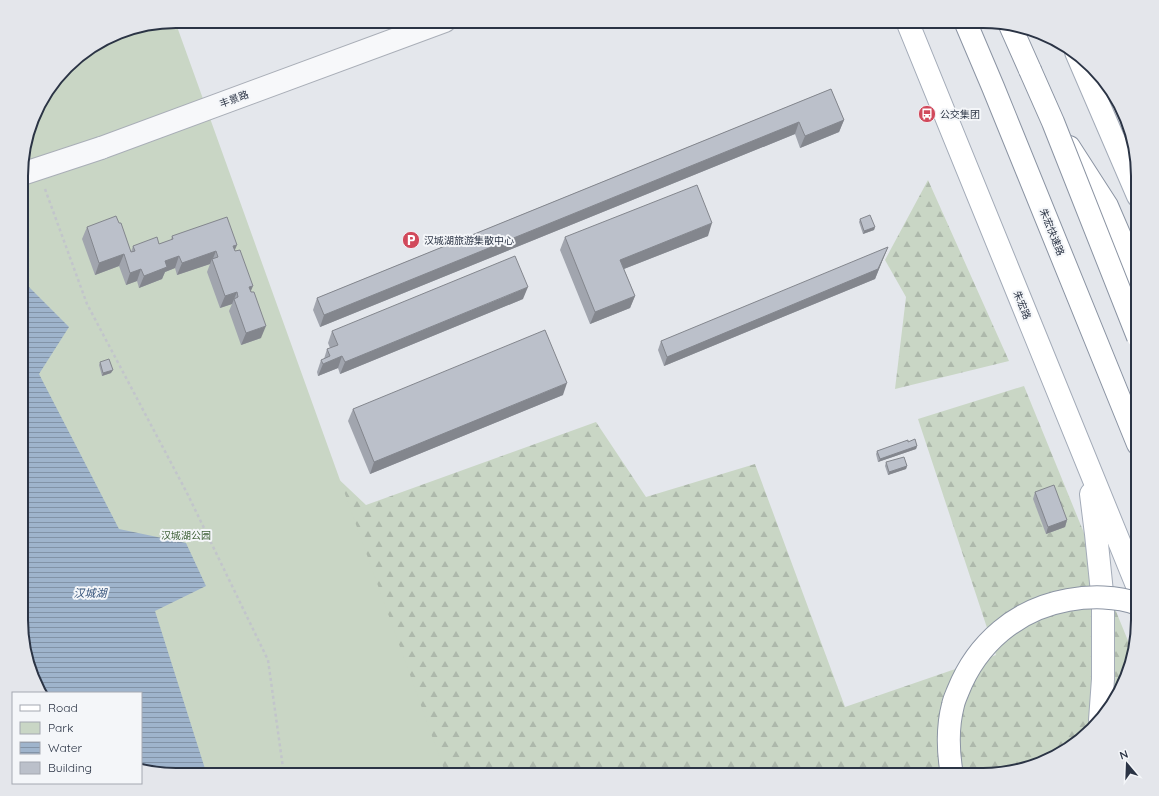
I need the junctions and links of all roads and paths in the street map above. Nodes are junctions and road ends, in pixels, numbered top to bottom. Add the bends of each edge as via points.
1 (426, 28) edge
2 (910, 28) edge
3 (968, 28) edge
4 (1013, 31) edge
5 (1082, 66) edge
6 (1053, 122) junction
7 (31, 148) edge
8 (33, 154) dead end
9 (28, 172) edge
10 (1131, 180) edge
11 (44, 184) dead end
12 (1131, 262) edge
13 (1131, 319) edge
14 (1131, 427) edge
15 (1085, 460) junction
16 (1131, 571) edge
17 (1131, 601) edge
18 (1101, 709) edge
19 (283, 768) edge
20 (951, 768) edge

1 - 9 street, 丰景路, bridge via 101,148
2 - 15 main road, 朱宏路
3 - 14 main road, 朱宏快速路
4 - 6 main road, bridge
5 - 10 main road
6 - 12 main road, bridge via 1107,206
6 - 13 main road, bridge
7 - 8 path
11 - 19 path via 87,304 187,493 268,660
15 - 16 main road, 朱宏路
15 - 18 main road via 1103,602
17 - 20 main road, bridge via 1081,598 1055,602 1032,611 1010,624 990,641 974,659 953,705 948,755

